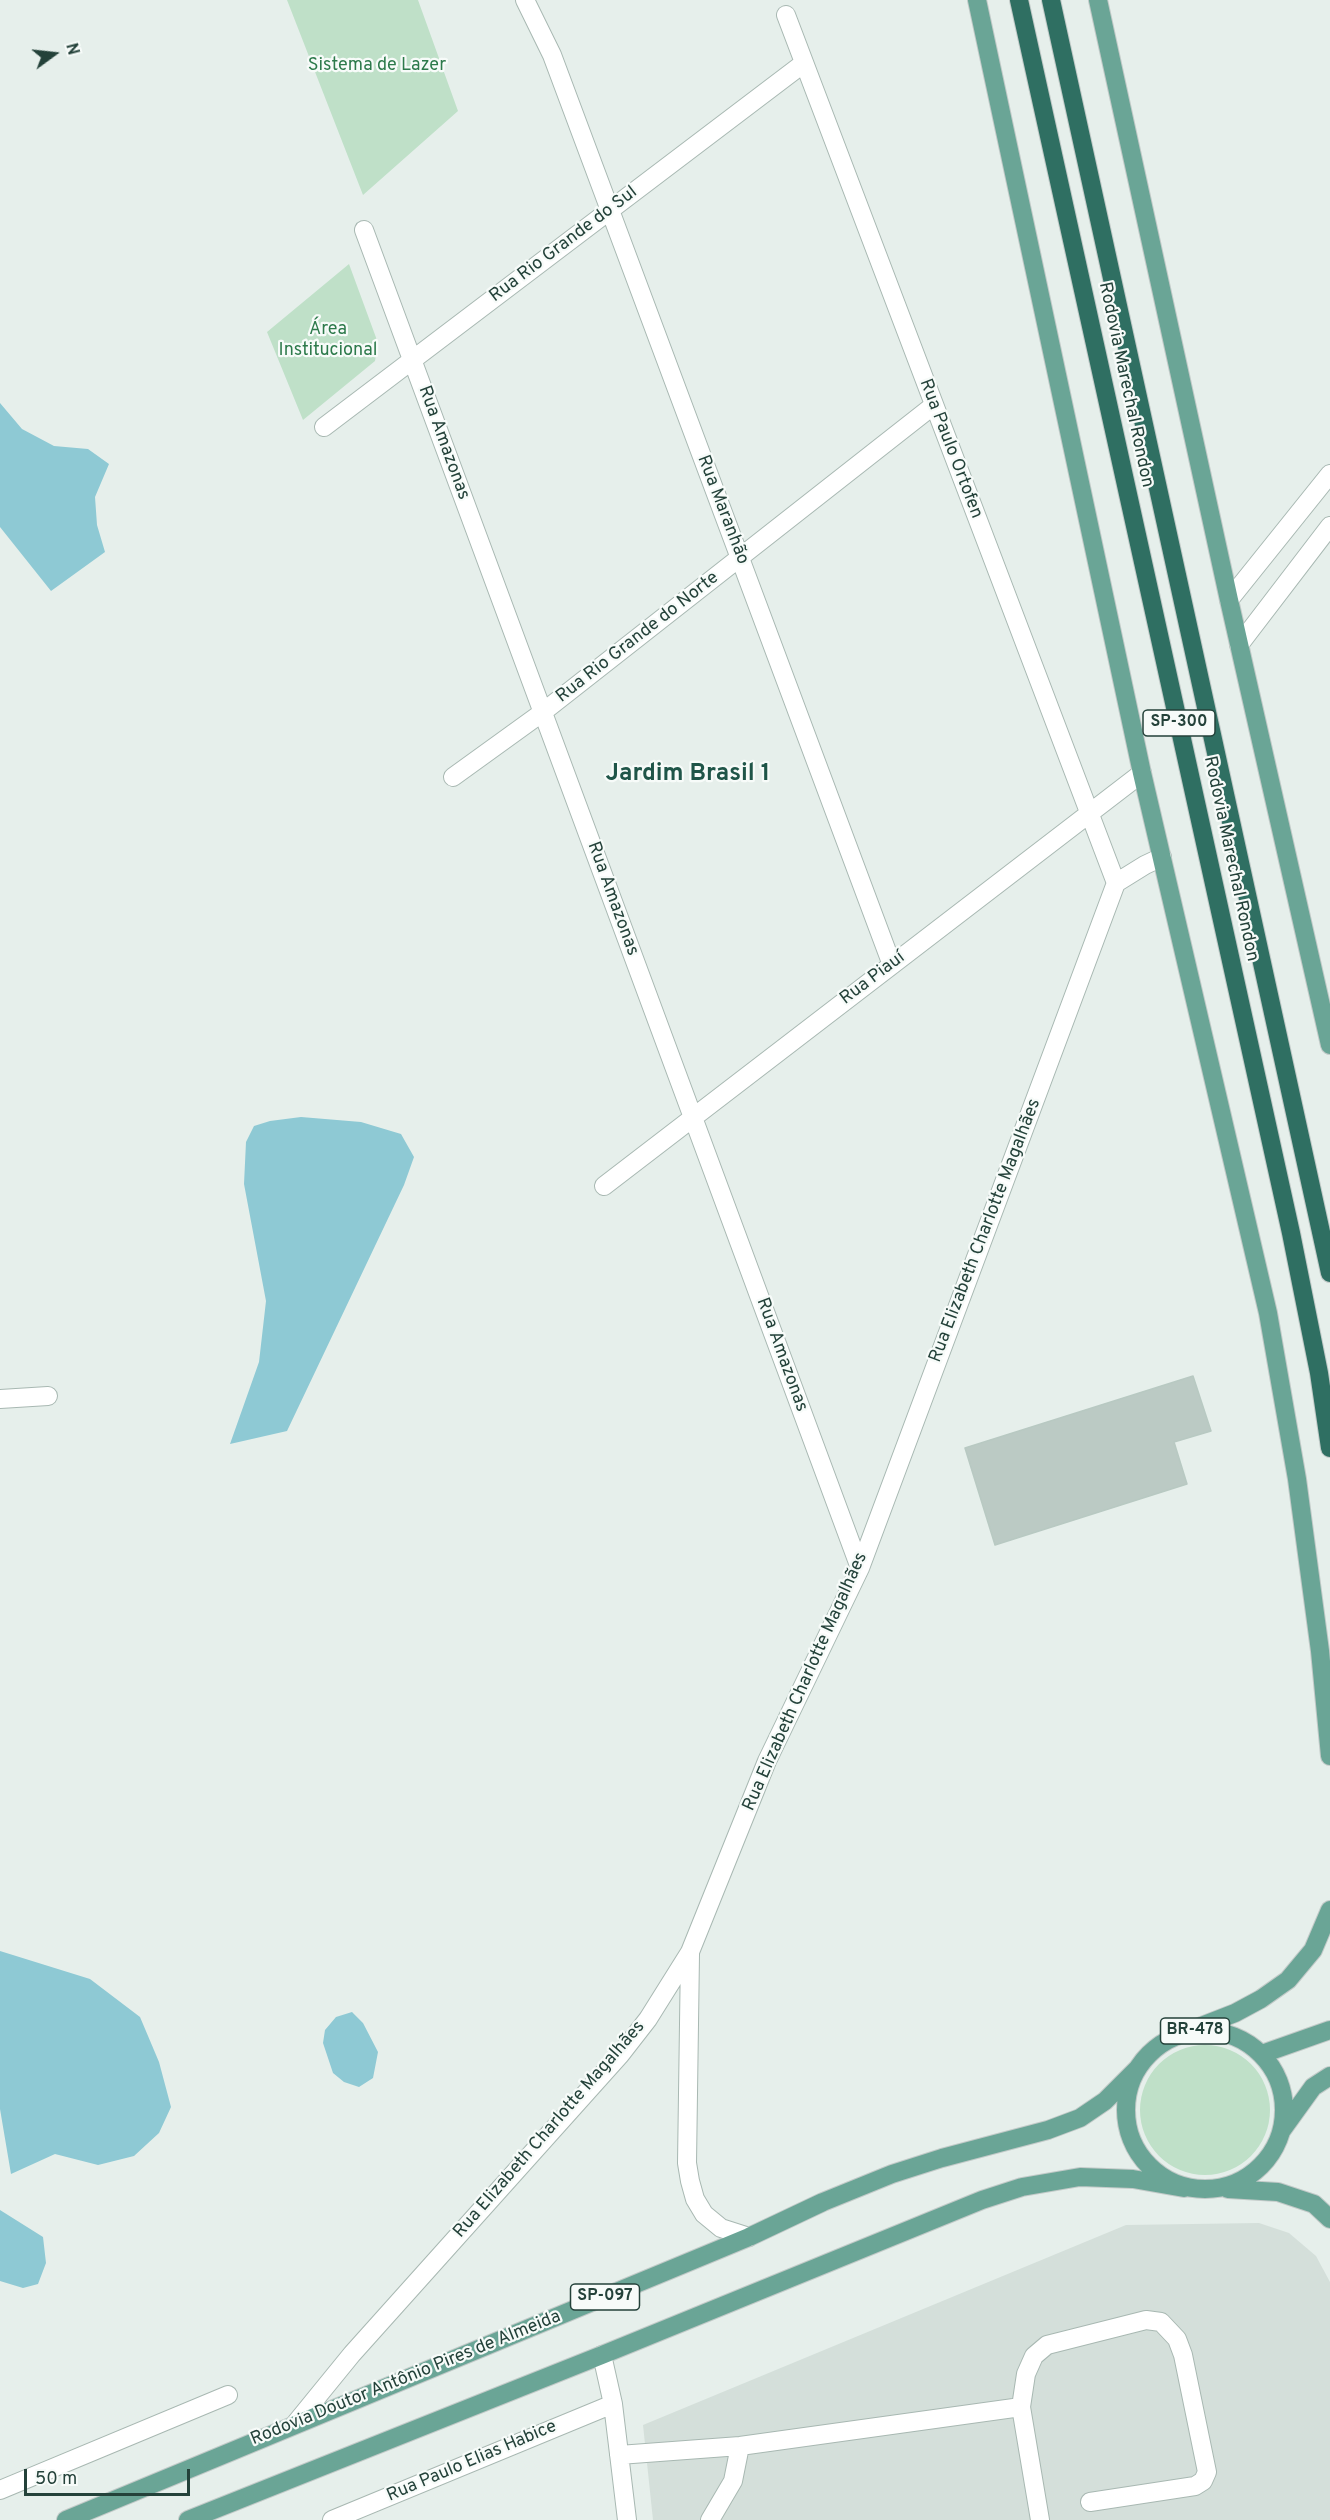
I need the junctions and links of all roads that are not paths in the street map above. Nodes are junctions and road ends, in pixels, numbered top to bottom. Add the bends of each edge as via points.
1 (525, 0) edge
2 (977, 0) edge
3 (1019, 0) edge
4 (1051, 0) edge
5 (1098, 0) edge
6 (786, 15) dead end
7 (804, 63) junction
8 (610, 210) junction
9 (364, 230) dead end
10 (412, 360) junction
11 (934, 405) junction
12 (324, 427) dead end
13 (1330, 474) edge
14 (1330, 526) edge
15 (740, 558) junction
16 (1229, 600) junction
17 (1239, 645) junction
18 (543, 712) junction
19 (1143, 773) junction
20 (453, 777) dead end
21 (1089, 814) junction
22 (1162, 857) junction
23 (1116, 883) junction
24 (892, 964) junction
25 (1330, 1045) edge
26 (693, 1118) junction
27 (604, 1186) dead end
28 (1330, 1273) edge
29 (48, 1396) dead end
30 (0, 1399) edge
31 (1330, 1448) edge
32 (860, 1568) junction
33 (1330, 1756) edge
34 (1330, 1910) edge
35 (690, 1952) junction
36 (1330, 2030) edge
37 (1179, 2034) junction
38 (1262, 2054) junction
39 (1137, 2069) junction
40 (1330, 2076) edge
41 (1282, 2130) junction
42 (1185, 2188) junction
43 (1220, 2189) junction
44 (1330, 2219) edge
45 (749, 2237) junction
46 (602, 2355) junction
47 (228, 2395) dead end
48 (613, 2404) junction
49 (1021, 2407) junction
50 (295, 2424) junction
51 (740, 2446) junction
52 (619, 2455) junction
53 (0, 2490) edge
54 (1090, 2502) dead end
55 (66, 2520) edge
56 (188, 2520) edge
57 (332, 2520) edge
58 (627, 2520) edge
59 (710, 2520) edge
60 (1040, 2520) edge

1 - 8 street, Rua Maranhão via 552,55
2 - 19 main road
3 - 31 highway, Rodovia Marechal Rondon / SP-300 via 1291,1233
4 - 28 highway, Rodovia Marechal Rondon / SP-300
5 - 16 main road
6 - 7 street, Rua Paulo Ortofen
7 - 8 street, Rua Rio Grande do Sul
7 - 11 street, Rua Paulo Ortofen
8 - 10 street, Rua Rio Grande do Sul
8 - 15 street, Rua Maranhão
9 - 10 street, Rua Amazonas
10 - 12 street, Rua Rio Grande do Sul
10 - 18 street, Rua Amazonas
11 - 15 street, Rua Rio Grande do Norte
11 - 21 street, Rua Paulo Ortofen
13 - 16 street
14 - 17 street
15 - 18 street, Rua Rio Grande do Norte
15 - 24 street, Rua Maranhão
16 - 17 main road
17 - 25 main road
18 - 20 street, Rua Rio Grande do Norte
18 - 26 street, Rua Amazonas
19 - 21 street, Rua Piauí
19 - 22 main road
21 - 23 street, Rua Paulo Ortofen
21 - 24 street, Rua Piauí
22 - 23 street
22 - 33 main road via 1283,1391 1298,1479
23 - 32 street, Rua Elizabeth Charlotte Magalhães
24 - 26 street, Rua Piauí
26 - 27 street, Rua Piauí
26 - 32 street, Rua Amazonas
29 - 30 street
32 - 35 street, Rua Elizabeth Charlotte Magalhães via 767,1761
34 - 37 main road via 1313,1950 1288,1980 1235,2013
35 - 45 street via 690,2181 704,2214 721,2228
35 - 50 street, Rua Elizabeth Charlotte Magalhães via 620,2055 352,2354
36 - 38 main road
37 - 38 main road, BR-478 via 1223,2032 1244,2040
37 - 39 main road, BR-478 via 1155,2048
38 - 41 main road via 1277,2076 1284,2102
39 - 42 main road via 1127,2091 1125,2116 1131,2140 1144,2161 1162,2178
39 - 45 main road, Rodovia Doutor Antônio Pires de Almeida / SP-097 via 1105,2101 1080,2118 892,2174
40 - 41 main road via 1313,2087
41 - 43 main road via 1274,2151 1260,2169 1242,2182
42 - 43 main road
42 - 46 main road via 1105,2177 1022,2187 937,2217
43 - 44 main road via 1278,2192 1314,2204
45 - 50 main road, Rodovia Doutor Antônio Pires de Almeida / SP-097
46 - 48 street
46 - 56 main road
47 - 53 street
48 - 52 street
48 - 57 street, Rua Paulo Elias Habice
49 - 51 street
49 - 54 street via 1026,2374 1034,2356 1047,2345 1146,2320 1161,2322 1177,2339 1207,2472 1203,2481 1194,2486
49 - 60 street
50 - 55 main road, Rodovia Doutor Antônio Pires de Almeida / SP-097
51 - 52 street
51 - 59 street via 733,2481
52 - 58 street

